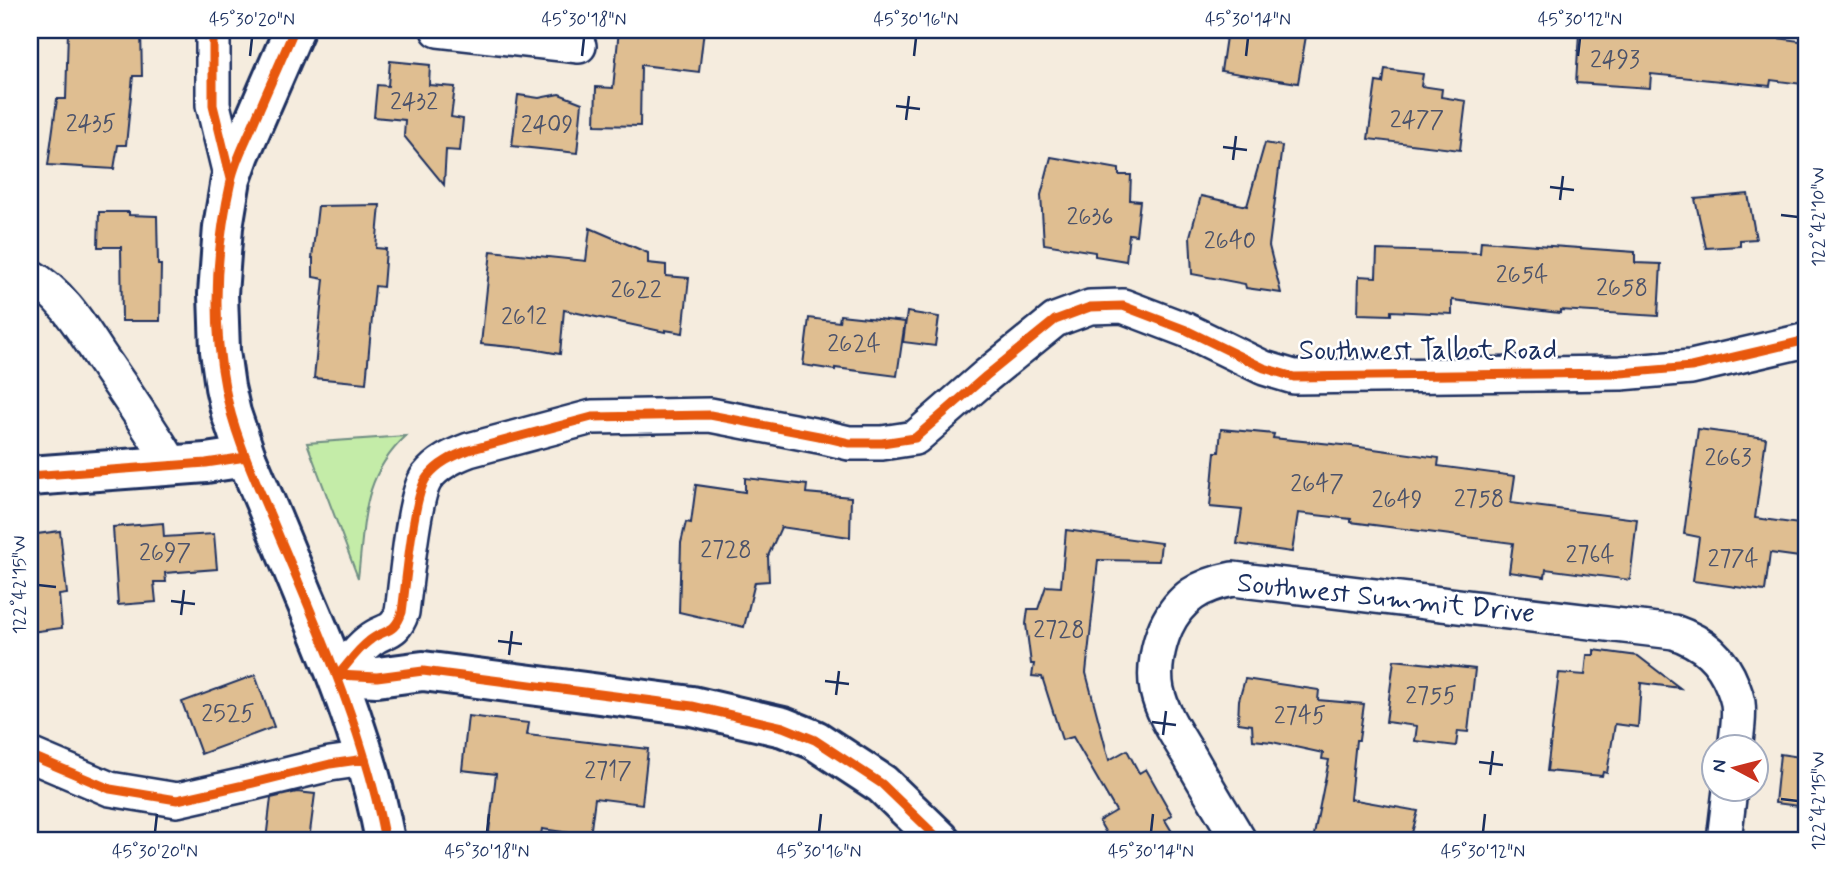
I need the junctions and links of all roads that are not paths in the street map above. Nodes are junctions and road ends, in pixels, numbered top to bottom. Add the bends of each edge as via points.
1 (213, 30) edge
2 (294, 30) edge
3 (438, 30) edge
4 (579, 46) dead end
5 (231, 179) junction
6 (30, 276) edge
7 (1807, 340) edge
8 (246, 457) junction
9 (173, 466) junction
10 (30, 476) edge
11 (338, 675) junction
12 (1737, 734) edge
13 (30, 755) edge
14 (365, 759) junction
15 (1728, 804) edge
16 (385, 840) edge
17 (940, 840) edge
18 (1239, 840) edge
19 (1724, 840) edge

1 - 5 street via 213,105
2 - 5 street
3 - 4 street
5 - 8 street via 219,263 218,320 225,387
6 - 9 street via 57,296
7 - 11 street, Southwest Talbot Road via 1691,366 1621,373 1294,377 1123,306 1090,307 1055,320 915,438 849,443 710,415 592,417 468,450 450,457 426,478 416,511 398,623 370,640
8 - 9 street
8 - 11 street
9 - 10 street
11 - 14 street
11 - 17 street via 377,677 423,671 692,706 783,727 815,740 882,784
12 - 18 street, Southwest Summit Drive via 1738,700 1720,661 1706,647 1674,632 1233,579 1217,582 1186,597 1170,620 1161,639 1157,687 1164,713
13 - 14 street via 110,789 177,800
14 - 16 street
15 - 19 street

